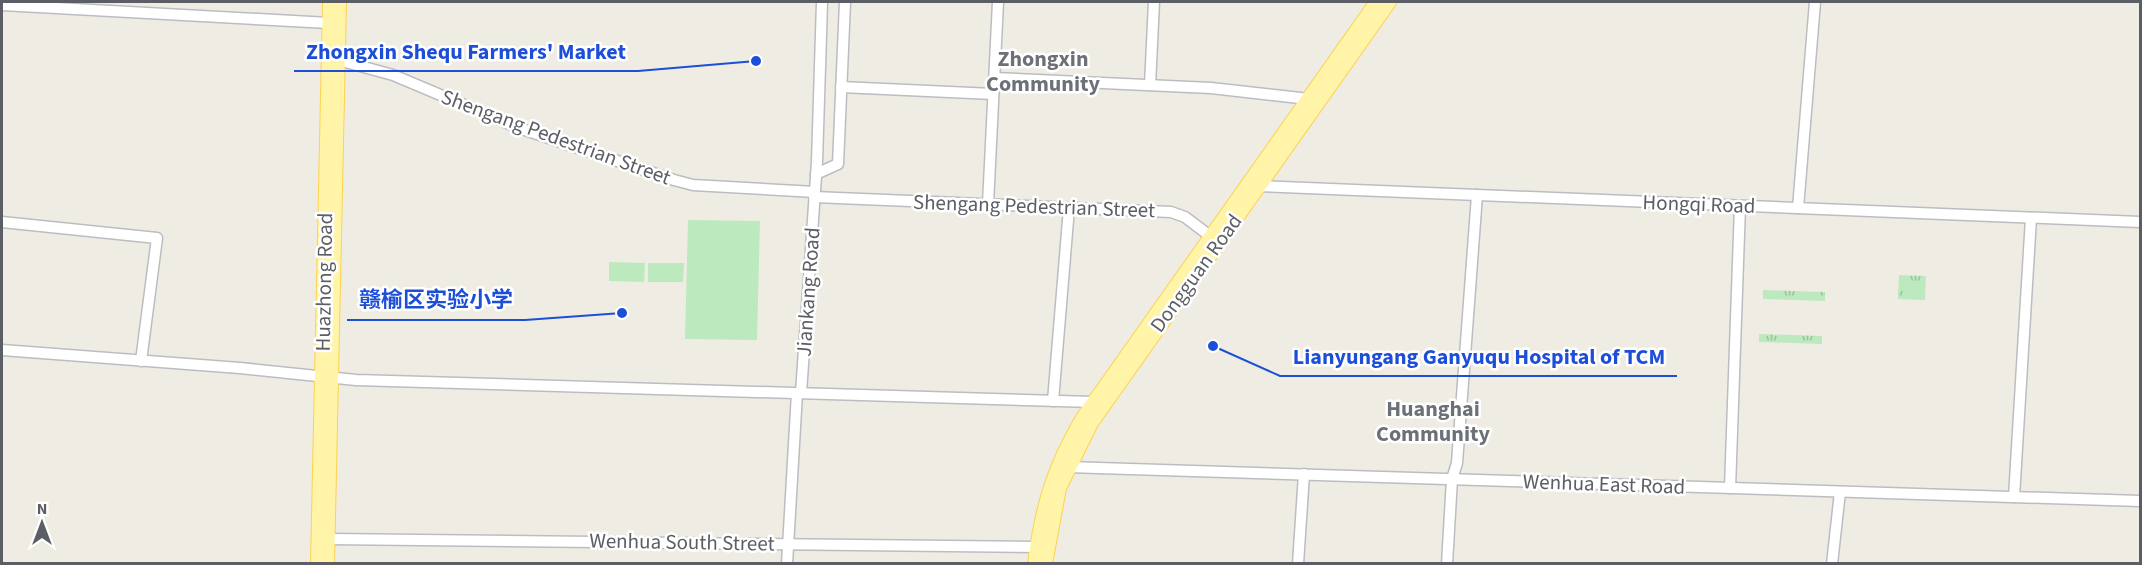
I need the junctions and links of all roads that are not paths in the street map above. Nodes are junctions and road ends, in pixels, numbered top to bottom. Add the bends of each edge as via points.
1 (330, 2) edge
2 (339, 2) edge
3 (822, 2) edge
4 (845, 2) edge
5 (998, 2) edge
6 (1154, 2) edge
7 (1377, 2) edge
8 (1389, 2) edge
9 (1815, 2) edge
10 (2, 5) edge
11 (329, 23) junction
12 (338, 60) junction
13 (994, 78) junction
14 (1150, 85) junction
15 (841, 87) junction
16 (993, 94) junction
17 (1309, 99) junction
18 (816, 174) junction
19 (1258, 186) junction
20 (814, 194) junction
21 (1477, 195) junction
22 (988, 204) junction
23 (1740, 206) junction
24 (1069, 208) junction
25 (1798, 208) junction
26 (2031, 218) junction
27 (2, 222) edge
28 (2140, 222) edge
29 (1210, 236) junction
30 (2, 350) edge
31 (141, 361) junction
32 (326, 377) junction
33 (799, 393) junction
34 (1053, 401) junction
35 (1093, 402) junction
36 (1067, 467) junction
37 (1304, 474) junction
38 (1452, 479) junction
39 (1730, 488) junction
40 (1840, 492) junction
41 (2014, 497) junction
42 (2140, 501) edge
43 (328, 539) junction
44 (788, 543) junction
45 (1037, 547) junction
46 (318, 564) edge
47 (327, 564) edge
48 (787, 564) edge
49 (1035, 564) edge
50 (1045, 564) edge
51 (1298, 564) edge
52 (1447, 564) edge
53 (1832, 564) edge

1 - 11 main road, Huazhong Road
2 - 12 main road, Huazhong Road
3 - 18 street, Jiankang Road
4 - 15 street
5 - 13 street
6 - 14 street
7 - 17 main road, Dongguan Road
8 - 19 main road, Dongguan Road
9 - 25 street
10 - 11 street
11 - 32 main road, Huazhong Road
12 - 20 street, Shengang Pedestrian Street via 393,75 519,128 674,180 693,185
12 - 32 main road, Huazhong Road
13 - 14 street
13 - 16 street
14 - 17 street
15 - 16 street
15 - 18 street via 838,164
16 - 22 street
17 - 29 main road, Dongguan Road
18 - 20 street, Jiankang Road
19 - 21 street, Hongqi Road
19 - 36 main road, Dongguan Road via 1110,394
20 - 22 street, Shengang Pedestrian Street
20 - 33 street, Jiankang Road
21 - 23 street, Hongqi Road
21 - 38 street via 1457,463
22 - 24 street, Shengang Pedestrian Street
23 - 25 street, Hongqi Road
23 - 39 street
24 - 29 street, Shengang Pedestrian Street via 1179,213
24 - 34 street
25 - 26 street, Hongqi Road
26 - 28 street, Hongqi Road
26 - 41 street
27 - 31 street via 157,238
29 - 35 main road, Dongguan Road
30 - 31 street
31 - 32 street
32 - 33 street
32 - 43 main road, Huazhong Road
32 - 46 main road, Huazhong Road
33 - 34 street
33 - 44 street, Jiankang Road
34 - 35 street
35 - 45 main road, Dongguan Road via 1058,463
36 - 37 street, Wenhua East Road
36 - 50 main road, Dongguan Road via 1055,501
37 - 38 street, Wenhua East Road
37 - 51 street
38 - 39 street, Wenhua East Road
38 - 52 street
39 - 40 street, Wenhua East Road
40 - 41 street, Wenhua East Road
40 - 53 street
41 - 42 street, Wenhua East Road
43 - 44 street, Wenhua South Street
43 - 47 main road, Huazhong Road
44 - 45 street, Wenhua South Street
44 - 48 street, Jiankang Road
45 - 49 main road, Dongguan Road

